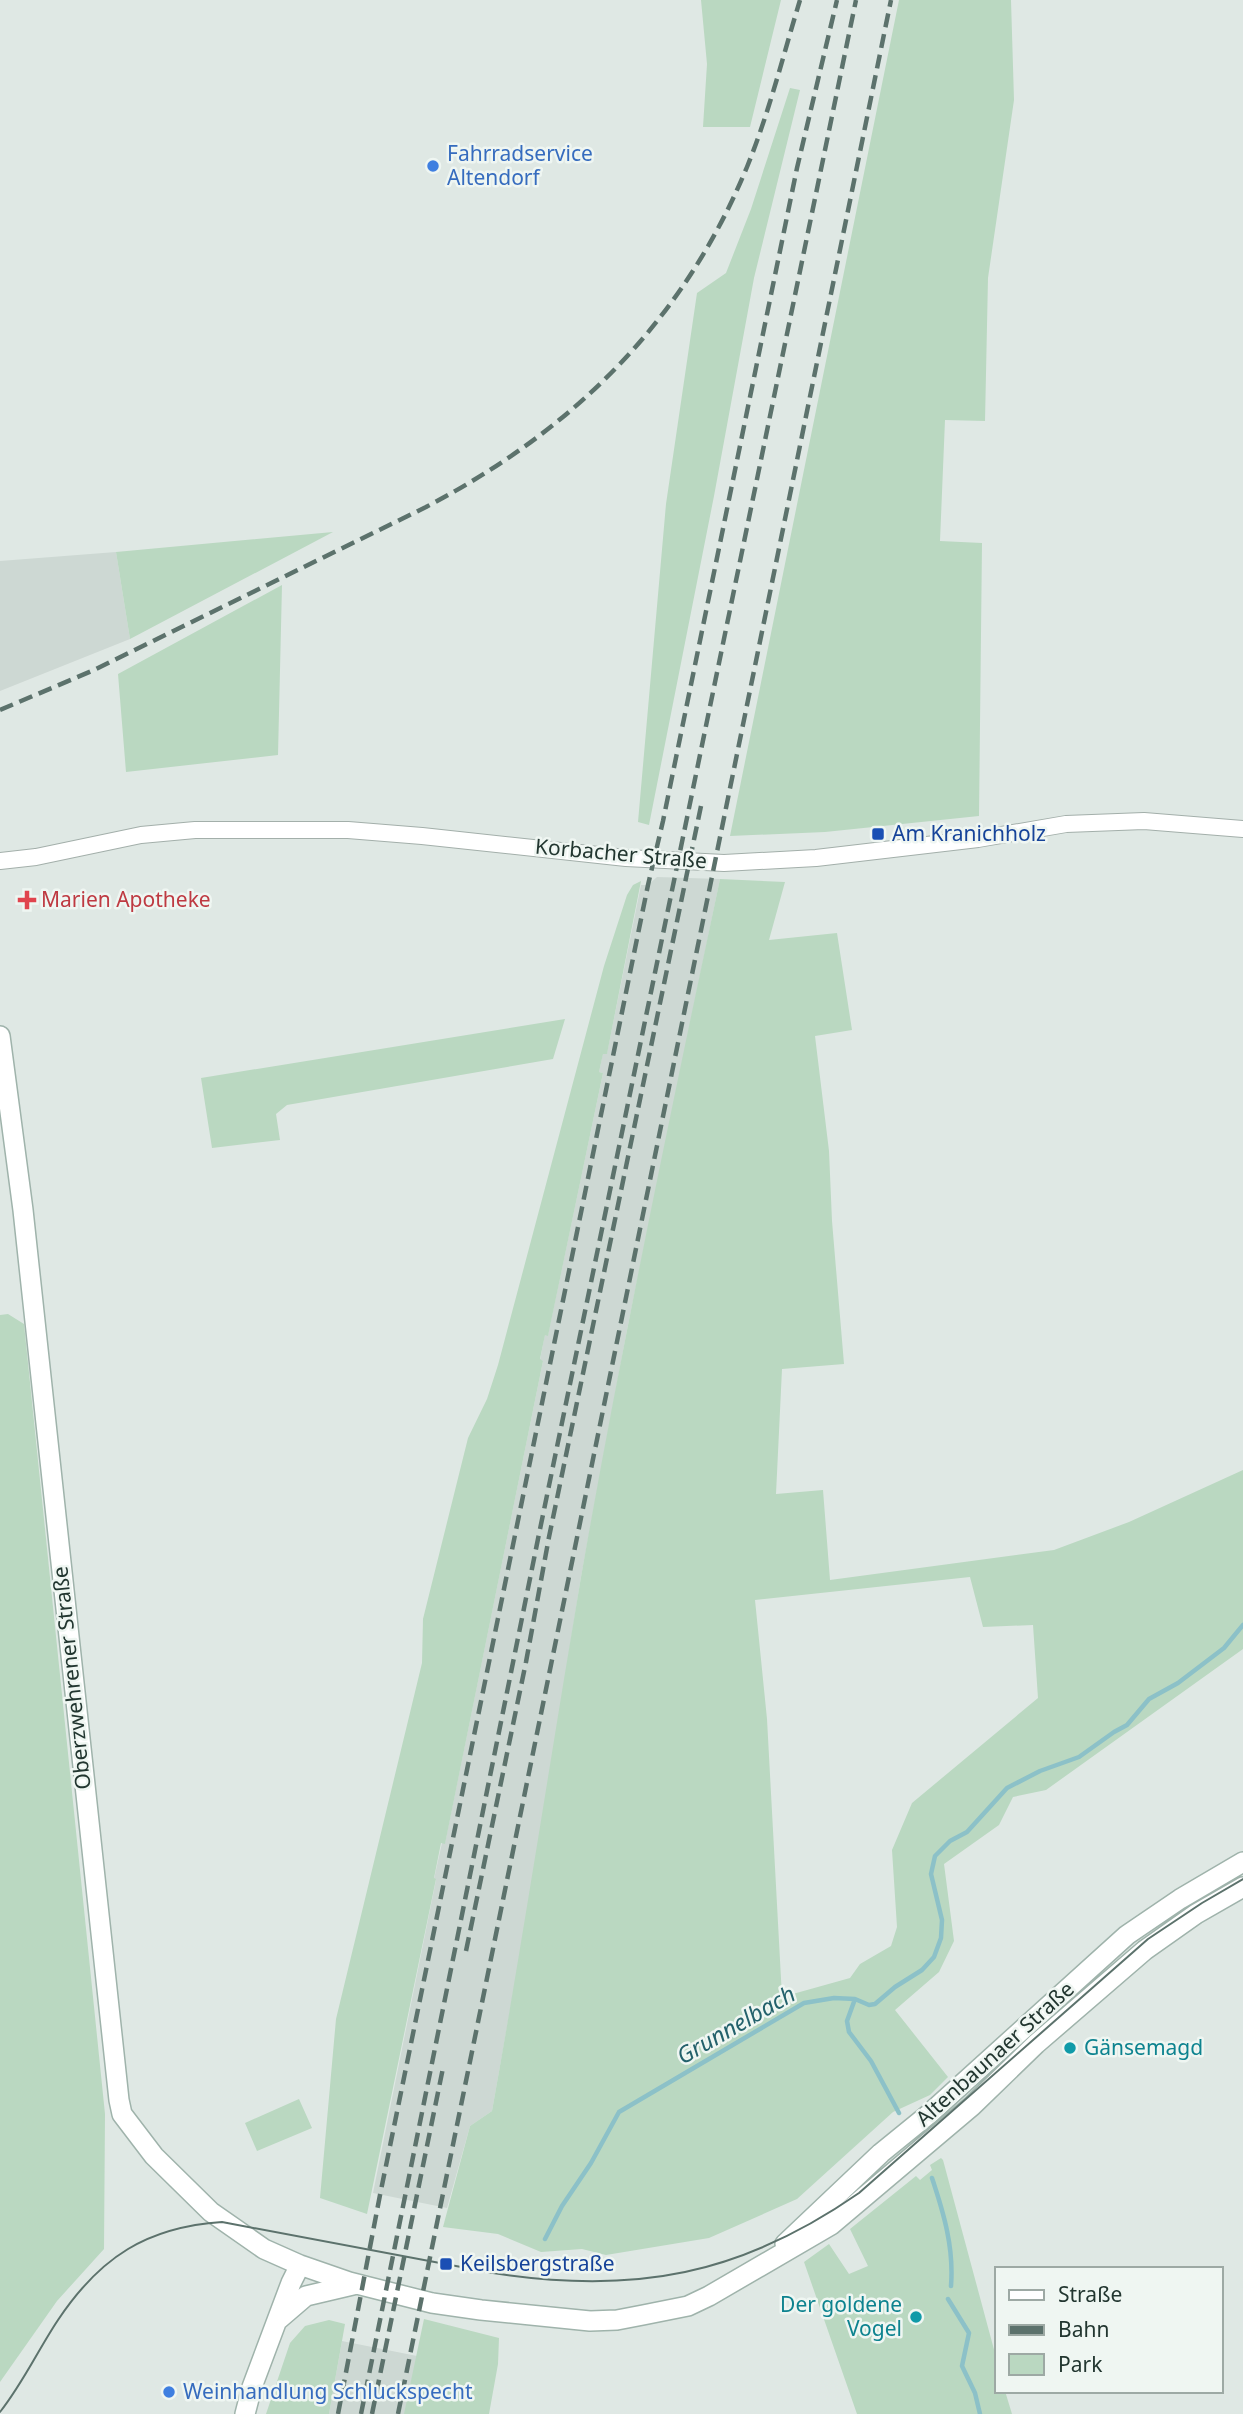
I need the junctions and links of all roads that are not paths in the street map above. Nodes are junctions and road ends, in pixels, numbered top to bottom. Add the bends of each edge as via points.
1 (1243, 829) edge
2 (0, 862) edge
3 (0, 1036) edge
4 (1243, 1861) edge
5 (1243, 1886) edge
6 (272, 2254) joint
7 (300, 2265) junction
8 (761, 2266) junction
9 (358, 2284) junction
10 (278, 2320) junction
11 (245, 2414) edge

1 - 2 street, Korbacher Straße via 1144,821 1066,824 816,858 724,863 626,858 348,830 195,830 141,835
3 - 6 main road, Oberzwehrener Straße via 122,2114 182,2184 222,2221
4 - 8 main road, Altenbaunaer Straße via 1127,1935
5 - 8 main road, Altenbaunaer Straße via 1145,1950 831,2225
6 - 7 main road, Altenbaunaer Straße
7 - 9 main road, Altenbaunaer Straße
7 - 10 main road
8 - 9 main road, Altenbaunaer Straße via 688,2306 617,2320 520,2316 432,2303
9 - 10 main road via 306,2297
10 - 11 main road

